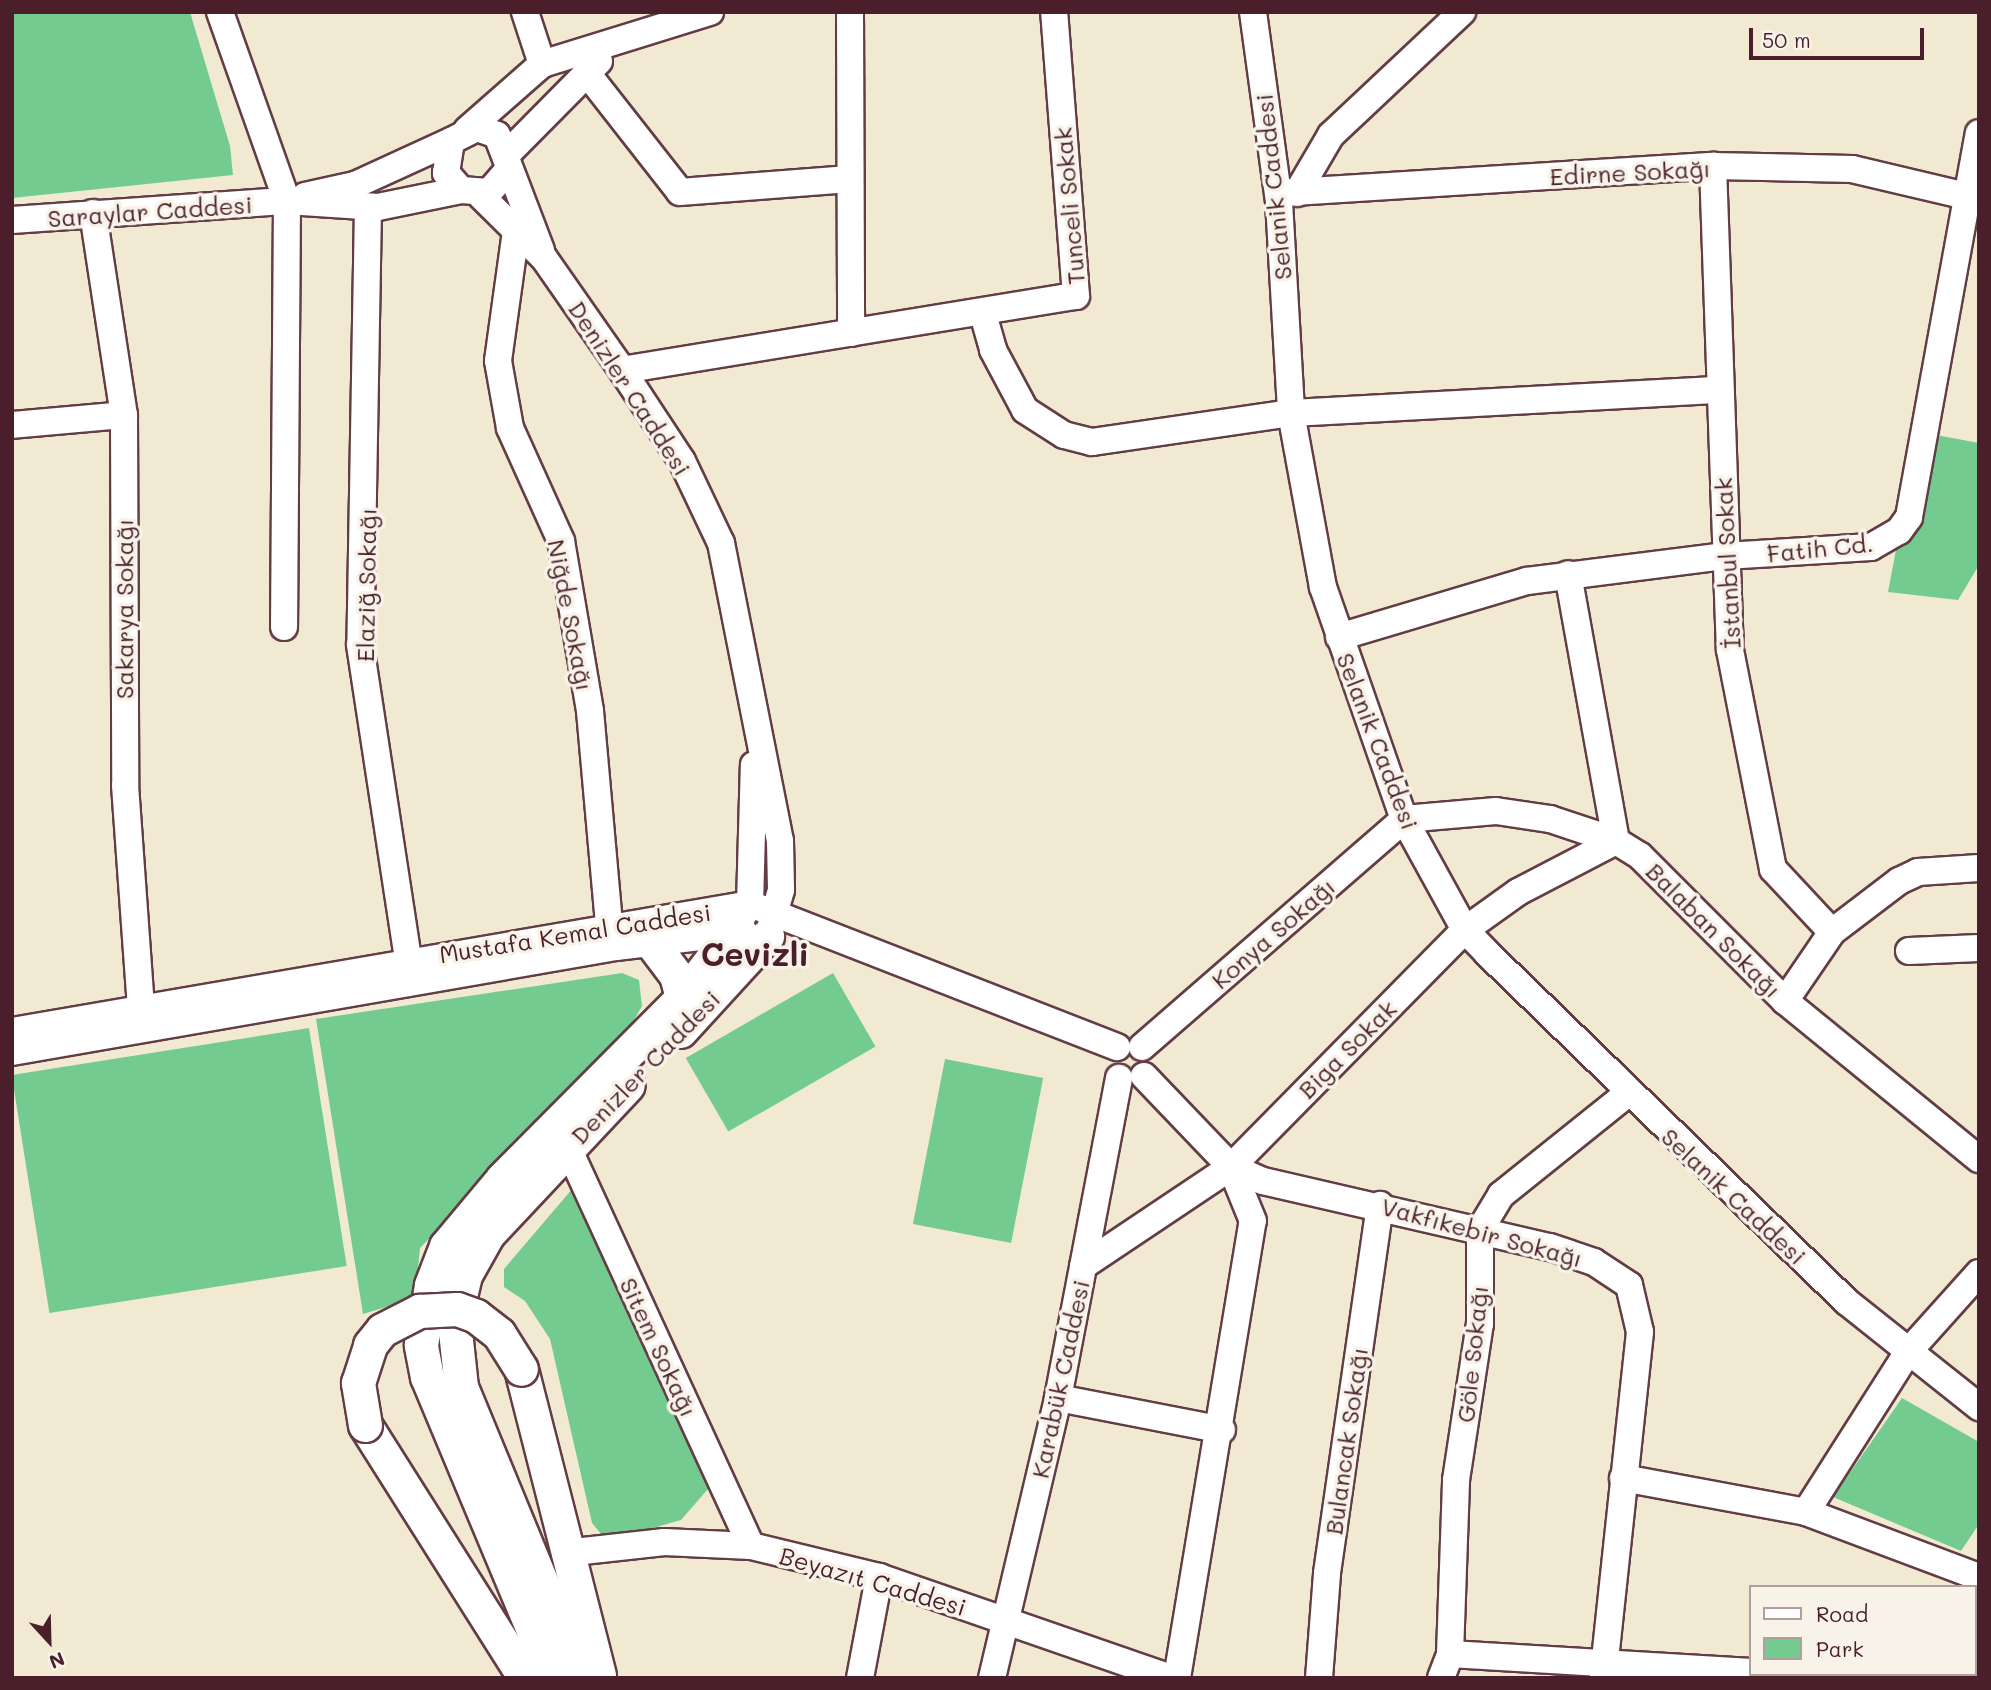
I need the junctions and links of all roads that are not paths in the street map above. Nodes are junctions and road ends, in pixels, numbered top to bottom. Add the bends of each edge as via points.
1 (220, 12) edge
2 (525, 12) edge
3 (710, 12) edge
4 (849, 12) edge
5 (1054, 12) edge
6 (1253, 12) edge
7 (1462, 12) edge
8 (682, 16) edge
9 (634, 34) junction
10 (542, 64) junction
11 (586, 72) junction
12 (1979, 133) edge
13 (459, 135) junction
14 (509, 160) junction
15 (1713, 166) junction
16 (850, 178) junction
17 (470, 192) junction
18 (1288, 193) junction
19 (1971, 198) edge
20 (287, 201) junction
21 (368, 207) junction
22 (93, 213) junction
23 (12, 220) edge
24 (516, 231) junction
25 (544, 258) junction
26 (983, 314) junction
27 (850, 333) junction
28 (622, 370) junction
29 (1720, 390) junction
30 (1291, 412) junction
31 (124, 415) junction
32 (12, 425) edge
33 (1725, 556) junction
34 (1568, 574) junction
35 (284, 627) dead end
36 (1339, 638) junction
37 (755, 725) junction
38 (1404, 819) junction
39 (1616, 841) junction
40 (1979, 868) edge
41 (742, 917) junction
42 (609, 926) junction
43 (771, 926) junction
44 (1465, 930) junction
45 (1832, 932) junction
46 (651, 942) junction
47 (1979, 948) edge
48 (1909, 951) dead end
49 (408, 960) junction
50 (682, 998) junction
51 (1785, 1001) junction
52 (141, 1017) junction
53 (12, 1031) edge
54 (1130, 1047) junction
55 (12, 1052) edge
56 (1132, 1077) junction
57 (1626, 1094) junction
58 (568, 1148) junction
59 (1979, 1159) edge
60 (1231, 1167) junction
61 (1380, 1205) junction
62 (1480, 1230) junction
63 (1083, 1266) junction
64 (1979, 1273) edge
65 (1908, 1352) junction
66 (1058, 1398) junction
67 (1979, 1407) edge
68 (1222, 1430) junction
69 (1623, 1478) junction
70 (1806, 1512) junction
71 (751, 1546) junction
72 (565, 1553) junction
73 (879, 1577) junction
74 (1979, 1577) edge
75 (1006, 1620) junction
76 (1446, 1666) edge
77 (1602, 1671) edge
78 (1750, 1672) edge
79 (525, 1678) edge
80 (553, 1678) edge
81 (581, 1678) edge
82 (600, 1678) edge
83 (860, 1678) edge
84 (992, 1678) edge
85 (1171, 1678) edge
86 (1177, 1678) edge
87 (1319, 1678) edge

1 - 20 street
2 - 10 street
3 - 8 street, Saraylar Caddesi
4 - 16 street
5 - 26 street, Tunceli Sokak via 1078,289 1067,302
6 - 18 street, Selanik Caddesi
7 - 18 street via 1331,135
8 - 9 street, Saraylar Caddesi
9 - 10 street, Saraylar Caddesi
9 - 11 street, Saraylar Caddesi
10 - 13 street, Saraylar Caddesi
11 - 14 street, Saraylar Caddesi
11 - 16 street via 680,192
12 - 19 street, Fatih Cd.
13 - 14 street via 487,130
13 - 17 street via 446,173
13 - 20 street, Saraylar Caddesi via 355,185
14 - 17 street via 498,186
14 - 25 street, Denizler Caddesi
15 - 18 street, Edirne Sokağı
15 - 19 street, Edirne Sokağı via 1852,169
15 - 29 street, İstanbul Sokak
16 - 27 street
17 - 21 street, Saraylar Caddesi
17 - 24 street, Denizler Caddesi
18 - 30 street, Selanik Caddesi
19 - 33 street, Fatih Cd. via 1909,517 1871,547
20 - 21 street, Saraylar Caddesi
20 - 22 street, Saraylar Caddesi
20 - 35 street
21 - 49 street, Elaziğ Sokağı via 360,645
22 - 23 street, Saraylar Caddesi
22 - 31 street, Sakarya Sokağı
24 - 25 street, Denizler Caddesi
24 - 42 street, Niğde Sokağı via 498,361 510,428 561,541 590,712
25 - 28 street, Denizler Caddesi
26 - 27 street, Tunceli Sokak
26 - 30 street via 993,350 1026,410 1064,435 1093,442
27 - 28 street, Tunceli Sokak
28 - 37 street, Denizler Caddesi via 682,461 721,543
29 - 30 street
29 - 33 street, İstanbul Sokak
30 - 36 street, Selanik Caddesi
31 - 32 street
31 - 52 street, Sakarya Sokağı via 125,785
33 - 34 street, Fatih Cd.
33 - 45 street, İstanbul Sokak via 1730,650 1773,869
34 - 36 street, Fatih Cd.
34 - 39 street
36 - 38 street, Selanik Caddesi
37 - 41 street, Denizler Caddesi
37 - 43 street, Denizler Caddesi via 779,841
38 - 39 street, Balaban Sokağı via 1496,811 1550,819
38 - 44 street, Selanik Caddesi
38 - 54 street, Konya Sokağı
39 - 44 street, Biga Sokak via 1518,892
39 - 51 street, Balaban Sokağı via 1640,856
40 - 45 street via 1919,872
41 - 42 street, Mustafa Kemal Caddesi
41 - 43 street
41 - 46 street, Mustafa Kemal Caddesi
41 - 50 main road, Denizler Caddesi
42 - 49 street, Mustafa Kemal Caddesi
43 - 54 street via 843,937
43 - 58 main road, Denizler Caddesi
44 - 57 street, Selanik Caddesi
44 - 60 street, Biga Sokak
45 - 51 street
46 - 50 main road via 676,975
46 - 52 street, Mustafa Kemal Caddesi
47 - 48 street
49 - 52 street, Mustafa Kemal Caddesi
50 - 80 main road, Denizler Caddesi via 502,1179 446,1246 424,1316 422,1358 435,1401
51 - 59 street, Balaban Sokağı
52 - 53 street, Mustafa Kemal Caddesi
52 - 55 street, Mustafa Kemal Caddesi
54 - 56 street via 1149,1065
54 - 56 street via 1110,1063
56 - 60 street, Vakfıkebir Sokağı
56 - 63 street, Karabük Caddesi
57 - 62 street via 1501,1195
57 - 65 street, Selanik Caddesi
58 - 71 street, Sitem Sokağı
58 - 81 main road, Denizler Caddesi via 472,1256 454,1322 461,1387
60 - 61 street, Vakfıkebir Sokağı via 1281,1186
60 - 63 street, Biga Sokak
60 - 68 street via 1253,1221
61 - 62 street, Vakfıkebir Sokağı
61 - 87 street, Bulancak Sokağı
62 - 69 street, Vakfıkebir Sokağı via 1594,1262 1629,1285 1640,1332
62 - 76 street, Göle Sokağı via 1480,1324 1456,1480
63 - 66 street, Karabük Caddesi
64 - 65 street
65 - 67 street, Selanik Caddesi
65 - 70 street
66 - 68 street
66 - 75 street, Karabük Caddesi
68 - 86 street
69 - 70 street
69 - 77 street, Vakfıkebir Sokağı
70 - 74 street
71 - 72 street, Beyazıt Caddesi via 664,1542
71 - 73 street, Beyazıt Caddesi
72 - 79 main road, bridge via 521,1369 499,1334 476,1315 457,1309 419,1311 382,1330 370,1345 358,1383 365,1425
72 - 82 main road
73 - 75 street, Beyazıt Caddesi
73 - 83 street
75 - 84 street, Karabük Caddesi
75 - 85 street, Beyazıt Caddesi
76 - 77 street
77 - 78 street via 1715,1665

